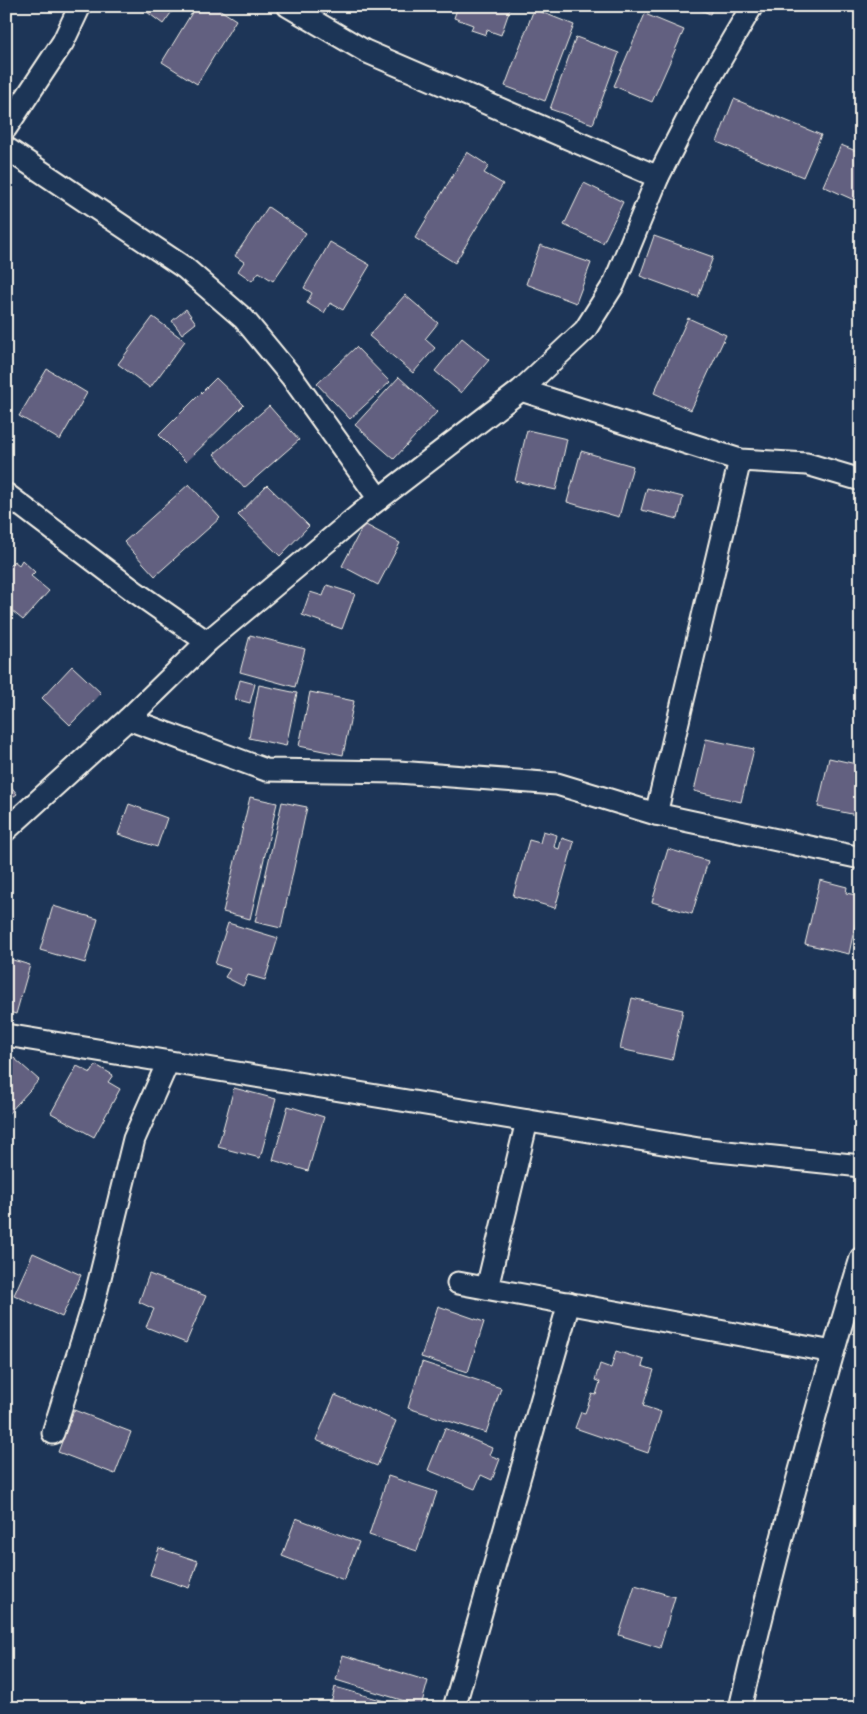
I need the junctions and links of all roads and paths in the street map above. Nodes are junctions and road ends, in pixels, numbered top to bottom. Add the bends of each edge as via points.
1 (80, 6) edge
2 (288, 6) edge
3 (752, 6) edge
4 (6, 128) edge
5 (6, 148) edge
6 (658, 177) junction
7 (521, 390) junction
8 (740, 460) junction
9 (861, 480) edge
10 (6, 494) edge
11 (379, 499) junction
12 (207, 642) junction
13 (128, 719) junction
14 (656, 814) junction
15 (6, 830) edge
16 (861, 858) edge
17 (6, 1035) edge
18 (168, 1062) junction
19 (527, 1121) junction
20 (861, 1166) edge
21 (861, 1258) edge
22 (458, 1283) dead end
23 (487, 1288) junction
24 (568, 1303) junction
25 (832, 1352) junction
26 (53, 1433) dead end
27 (454, 1708) edge
28 (740, 1708) edge

1 - 4 street via 63,42
2 - 6 street via 365,50
3 - 6 street via 700,95
5 - 11 street via 185,268 244,319 291,376
6 - 7 street via 614,284 585,330
7 - 8 street
7 - 11 street
8 - 9 street via 807,464
8 - 14 street
10 - 12 street
11 - 12 street
12 - 13 street
13 - 14 street via 266,770 398,772 557,784
13 - 15 street
14 - 16 street
17 - 18 street
18 - 19 street
18 - 26 street via 134,1140 92,1306
19 - 20 street via 699,1149
19 - 23 street
21 - 25 street
22 - 23 street
23 - 24 street
24 - 25 street
24 - 27 street
25 - 28 street via 763,1608

